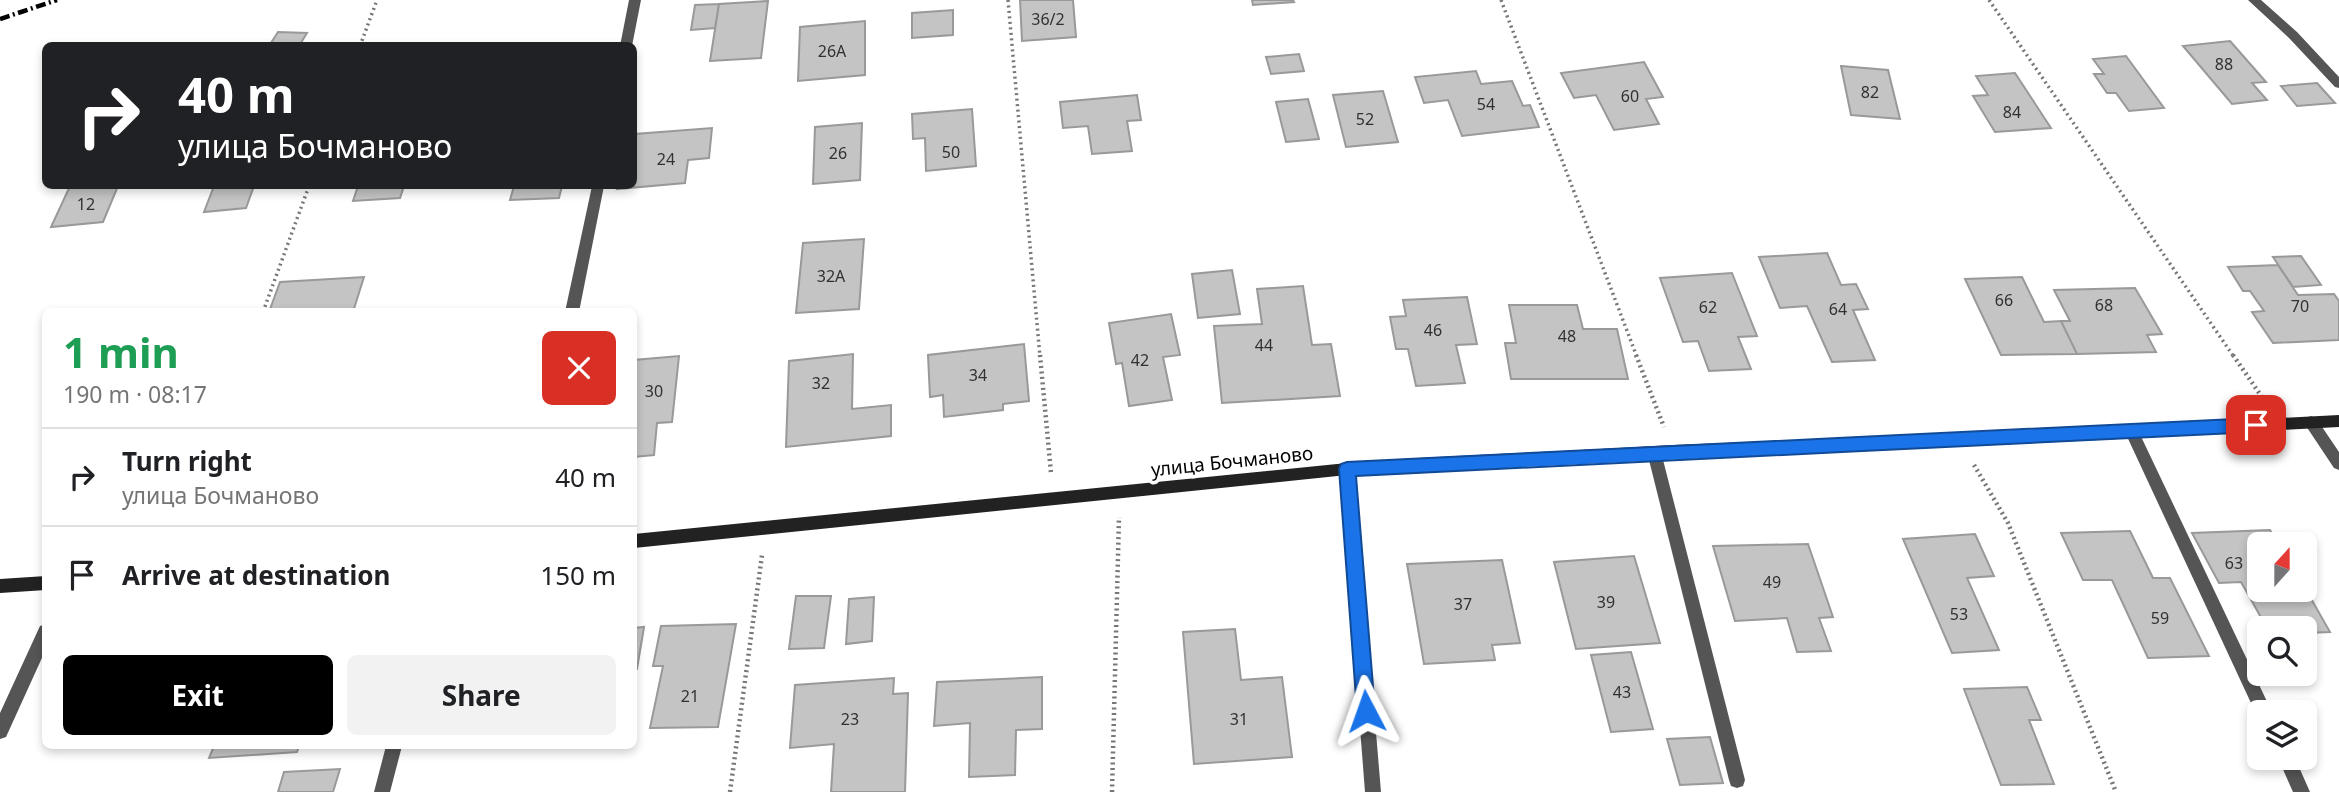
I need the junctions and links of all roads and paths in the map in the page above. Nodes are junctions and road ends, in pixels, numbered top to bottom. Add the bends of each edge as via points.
1 (377, 0) edge
2 (635, 0) edge
3 (1008, 0) edge
4 (1500, 0) edge
5 (1989, 0) edge
6 (2254, 0) edge
7 (361, 42) edge
8 (627, 42) edge
9 (2339, 84) edge
10 (308, 189) edge
11 (596, 189) edge
12 (264, 308) edge
13 (573, 308) edge
14 (2339, 421) edge
15 (2311, 422) junction
16 (2281, 424) junction
17 (2131, 430) junction
18 (1959, 440) junction
19 (1673, 451) junction
20 (1654, 452) junction
21 (2339, 464) edge
22 (1347, 469) junction
23 (1120, 492) junction
24 (1054, 500) junction
25 (765, 530) junction
26 (637, 541) edge
27 (42, 583) edge
28 (0, 586) edge
29 (42, 640) edge
30 (2258, 700) edge
31 (0, 731) edge
32 (393, 749) edge
33 (2292, 770) edge
34 (1737, 780) dead end
35 (382, 792) edge
36 (730, 792) edge
37 (1112, 792) edge
38 (1373, 792) edge
39 (2116, 792) edge
40 (2302, 792) edge

1 - 7 path
2 - 8 street
3 - 24 path
4 - 19 path
5 - 16 path
6 - 9 street
10 - 12 path
11 - 13 street
14 - 15 main road, улица Бочманово
15 - 16 main road, улица Бочманово
15 - 21 street
16 - 17 main road, улица Бочманово
17 - 18 main road, улица Бочманово
17 - 30 street
18 - 19 main road, улица Бочманово
18 - 39 path via 2008,523
19 - 20 main road, улица Бочманово
20 - 22 main road, улица Бочманово
20 - 34 street
22 - 23 main road, улица Бочманово
22 - 38 street
23 - 24 main road, улица Бочманово
23 - 37 path
24 - 25 main road, улица Бочманово
25 - 26 main road, улица Бочманово
25 - 36 path
27 - 28 main road
29 - 31 street
32 - 35 street
33 - 40 street

